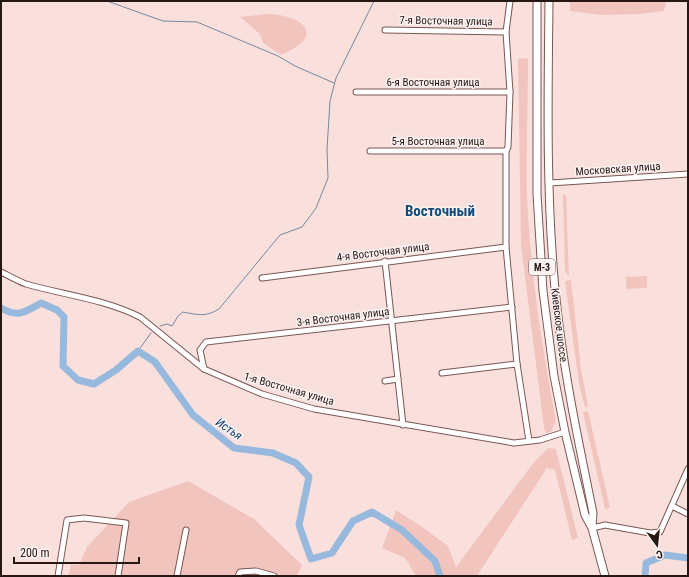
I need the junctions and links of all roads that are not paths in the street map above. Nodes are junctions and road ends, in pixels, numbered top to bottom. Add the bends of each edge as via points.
1 (510, 1) edge
2 (537, 1) edge
3 (549, 1) edge
4 (385, 30) dead end
5 (506, 32) junction
6 (356, 92) dead end
7 (510, 92) junction
8 (370, 151) dead end
9 (506, 151) junction
10 (688, 174) edge
11 (550, 183) junction
12 (506, 247) junction
13 (385, 261) junction
14 (1, 272) edge
15 (262, 278) dead end
16 (554, 279) junction
17 (542, 281) junction
18 (512, 307) junction
19 (391, 321) junction
20 (517, 364) junction
21 (204, 369) junction
22 (442, 373) dead end
23 (398, 379) junction
24 (385, 381) dead end
25 (402, 425) junction
26 (564, 432) junction
27 (528, 441) junction
28 (688, 469) edge
29 (672, 506) junction
30 (688, 514) edge
31 (592, 528) junction
32 (186, 530) dead end
33 (58, 576) edge
34 (118, 576) edge
35 (177, 576) edge
36 (238, 576) edge
37 (274, 576) edge
38 (605, 576) edge

1 - 5 street
2 - 17 highway, Киевское шоссе / М-3 via 537,194
3 - 11 highway, Киевское шоссе / М-3
4 - 5 street, 7-я Восточная улица
5 - 7 street
6 - 7 street, 6-я Восточная улица
7 - 9 street
8 - 9 street, 5-я Восточная улица
9 - 12 street
10 - 11 street, Московская улица
11 - 16 highway, Киевское шоссе / М-3
12 - 13 street, 4-я Восточная улица
12 - 18 street
13 - 15 street, 4-я Восточная улица
13 - 19 street
14 - 21 street, 1-я Восточная улица via 25,284 108,304 140,317
16 - 17 highway via 550,286
16 - 31 highway, Киевское шоссе / М-3 via 566,375 593,513
17 - 26 highway, Киевское шоссе / М-3
18 - 19 street, 3-я Восточная улица
18 - 20 street
19 - 21 street, 3-я Восточная улица via 206,342 200,350
19 - 23 street
20 - 22 street
20 - 27 street
21 - 25 street, 1-я Восточная улица via 262,394 299,405
23 - 24 street
23 - 25 street
25 - 27 street, 1-я Восточная улица via 514,443
26 - 27 street, 1-я Восточная улица
26 - 31 highway, Киевское шоссе / М-3 via 585,515
28 - 29 street
29 - 30 street
29 - 31 street via 662,529 657,533 605,525
31 - 38 highway, Киевское шоссе / М-3
32 - 35 street
33 - 34 street via 67,520 84,518 126,523
36 - 37 street via 240,572 256,570

